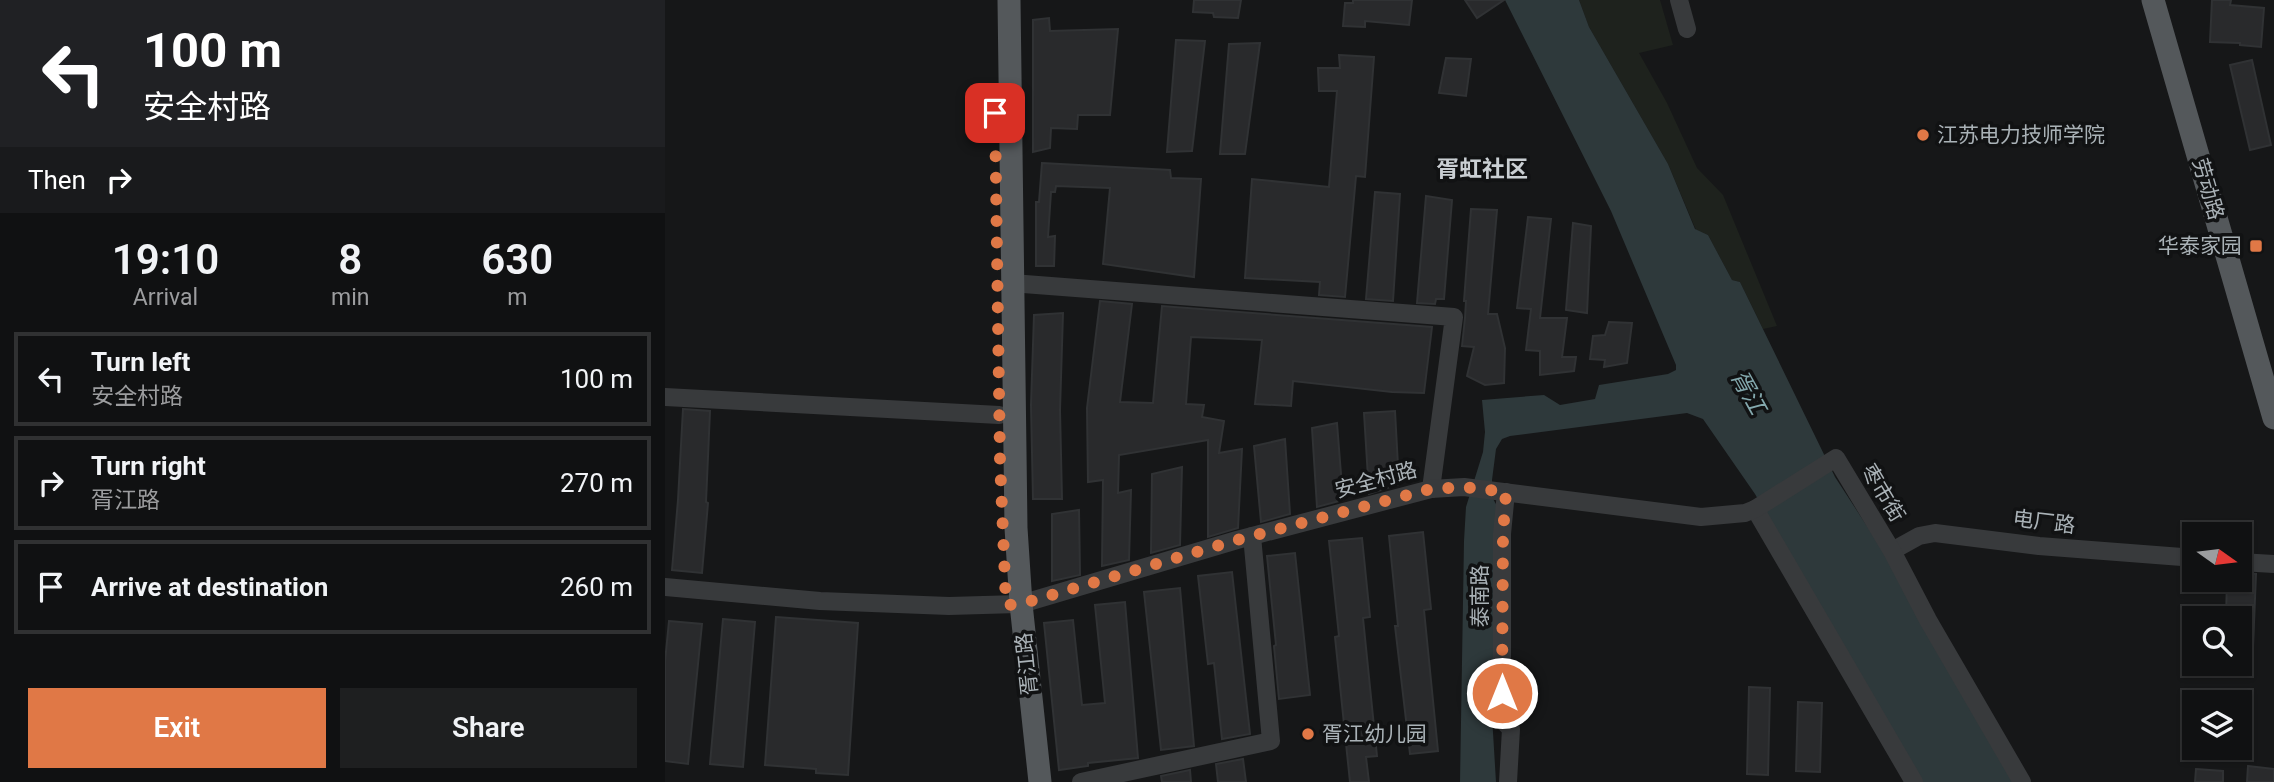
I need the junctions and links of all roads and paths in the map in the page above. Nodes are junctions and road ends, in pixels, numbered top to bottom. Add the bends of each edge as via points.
1 (994, 0) edge
2 (1009, 0) edge
3 (1679, 0) edge
4 (2154, 0) edge
5 (2168, 0) edge
6 (1688, 29) dead end
7 (1011, 283) junction
8 (2274, 368) edge
9 (665, 397) edge
10 (999, 415) junction
11 (2274, 418) edge
12 (1833, 460) joint
13 (1431, 489) junction
14 (1501, 491) junction
15 (1758, 507) junction
16 (1252, 536) junction
17 (1892, 551) junction
18 (2182, 557) edge
19 (2252, 563) edge
20 (2274, 564) edge
21 (665, 587) edge
22 (1014, 604) junction
23 (1104, 780) edge
24 (1025, 782) edge
25 (1040, 782) edge
26 (1081, 782) edge
27 (1508, 782) edge
28 (1913, 782) edge
29 (2022, 782) edge

1 - 10 main road, 胥江路
2 - 7 main road, 胥江路
3 - 6 street
4 - 11 main road, 劳动路
5 - 8 main road, 劳动路
7 - 13 street via 1454,317
7 - 22 main road, 胥江路
9 - 10 street
10 - 22 main road, 胥江路
12 - 15 street, 安全村路
12 - 17 street, 枣市街
13 - 14 street, 安全村路
13 - 16 street, 安全村路
14 - 15 street, 安全村路 via 1701,517 1745,513
14 - 27 street, 泰南路 via 1502,720 1511,729
15 - 28 street
16 - 22 street, 安全村路
16 - 23 street via 1271,741
17 - 18 street, 电厂路 via 1935,533
17 - 29 street, 枣市街
19 - 20 street
21 - 22 street, 安全村路 via 820,601
22 - 24 main road, 胥江路
22 - 25 main road, 胥江路
23 - 26 street

